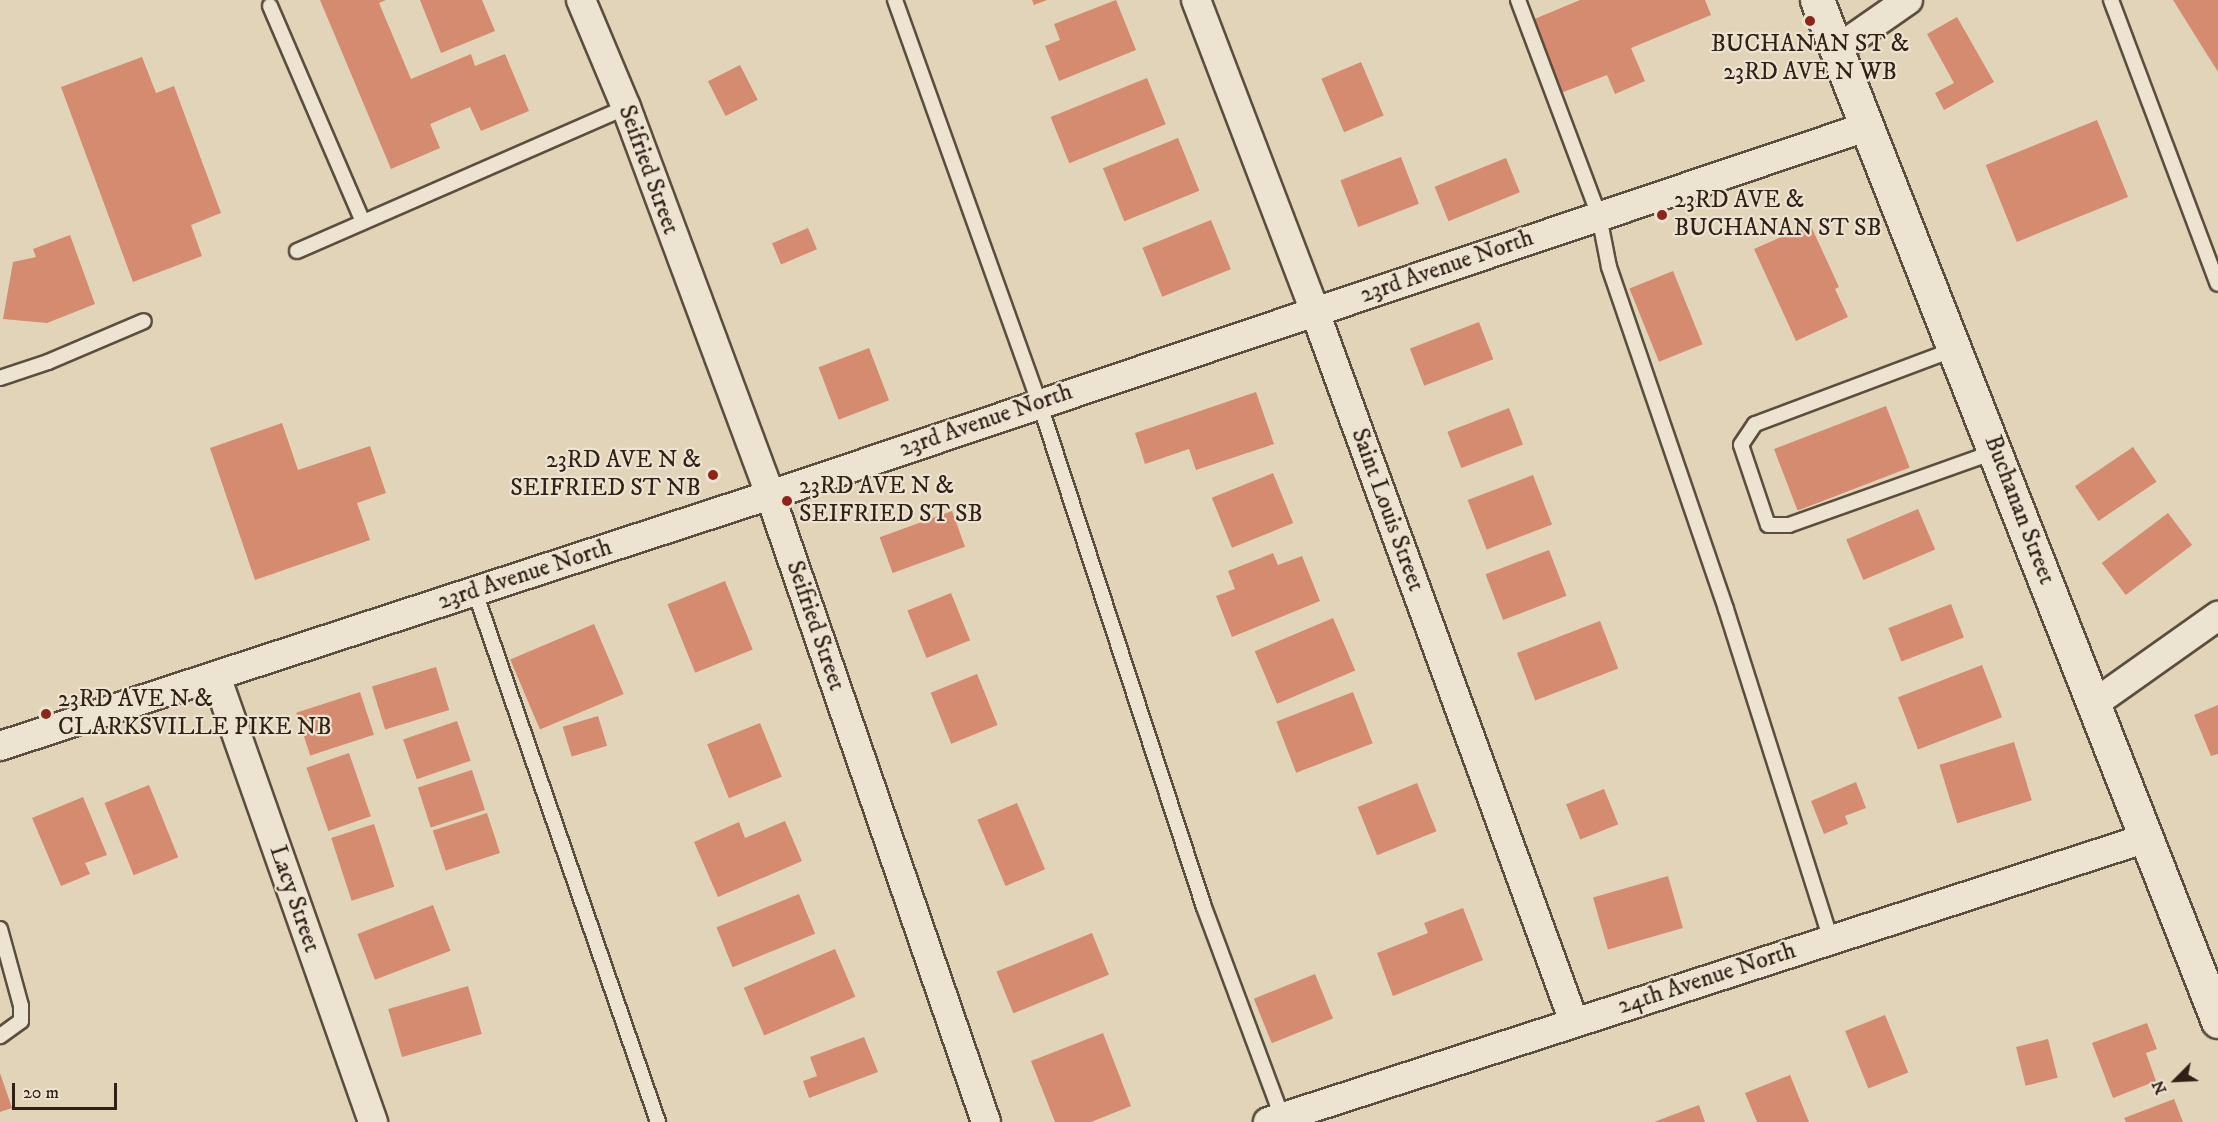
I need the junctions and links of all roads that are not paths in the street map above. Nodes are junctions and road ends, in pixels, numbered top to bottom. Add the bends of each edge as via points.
1 (580, 0) edge
2 (895, 0) edge
3 (1196, 0) edge
4 (1518, 0) edge
5 (1817, 0) edge
6 (1908, 0) edge
7 (2111, 0) edge
8 (270, 6) dead end
9 (1839, 48) junction
10 (626, 108) junction
11 (1869, 126) junction
12 (1599, 216) junction
13 (363, 222) junction
14 (297, 251) dead end
15 (2213, 258) edge
16 (2218, 284) edge
17 (1315, 312) junction
18 (144, 321) dead end
19 (1956, 349) junction
20 (0, 378) edge
21 (1039, 402) junction
22 (1996, 451) junction
23 (770, 495) junction
24 (475, 592) junction
25 (2218, 616) edge
26 (216, 676) junction
27 (2095, 703) junction
28 (0, 746) edge
29 (2147, 838) junction
30 (0, 929) edge
31 (1831, 940) junction
32 (2218, 1021) edge
33 (1574, 1022) junction
34 (0, 1036) edge
35 (1275, 1120) edge
36 (373, 1122) edge
37 (658, 1122) edge
38 (986, 1122) edge

1 - 10 street, Seifried Street
2 - 21 lane
3 - 17 street, Saint Louis Street
4 - 12 lane
5 - 9 street, Buchanan Street
6 - 9 street
7 - 15 lane
8 - 13 lane
9 - 11 street, Buchanan Street
10 - 13 lane
10 - 23 street, Seifried Street
11 - 12 street, 23rd Avenue North
11 - 19 street, Buchanan Street
12 - 17 street, 23rd Avenue North
12 - 31 lane via 1609,267 1726,609
13 - 14 lane
15 - 16 lane
17 - 21 street, 23rd Avenue North
17 - 33 street, Saint Louis Street
18 - 20 lane via 48,363
19 - 22 street, Buchanan Street
19 - 22 lane via 1755,424 1741,445 1768,525 1789,525
21 - 23 street, 23rd Avenue North
21 - 35 lane
22 - 27 street, Buchanan Street
23 - 24 street, 23rd Avenue North
23 - 38 street, Seifried Street
24 - 26 street, 23rd Avenue North
24 - 37 lane
25 - 27 street
26 - 28 street, 23rd Avenue North
26 - 36 street, Lacy Street
27 - 29 street, Buchanan Street
29 - 31 street, 24th Avenue North
29 - 32 street, Buchanan Street
30 - 34 lane via 21,1006 21,1021
31 - 33 street, 24th Avenue North
33 - 35 street, 24th Avenue North

